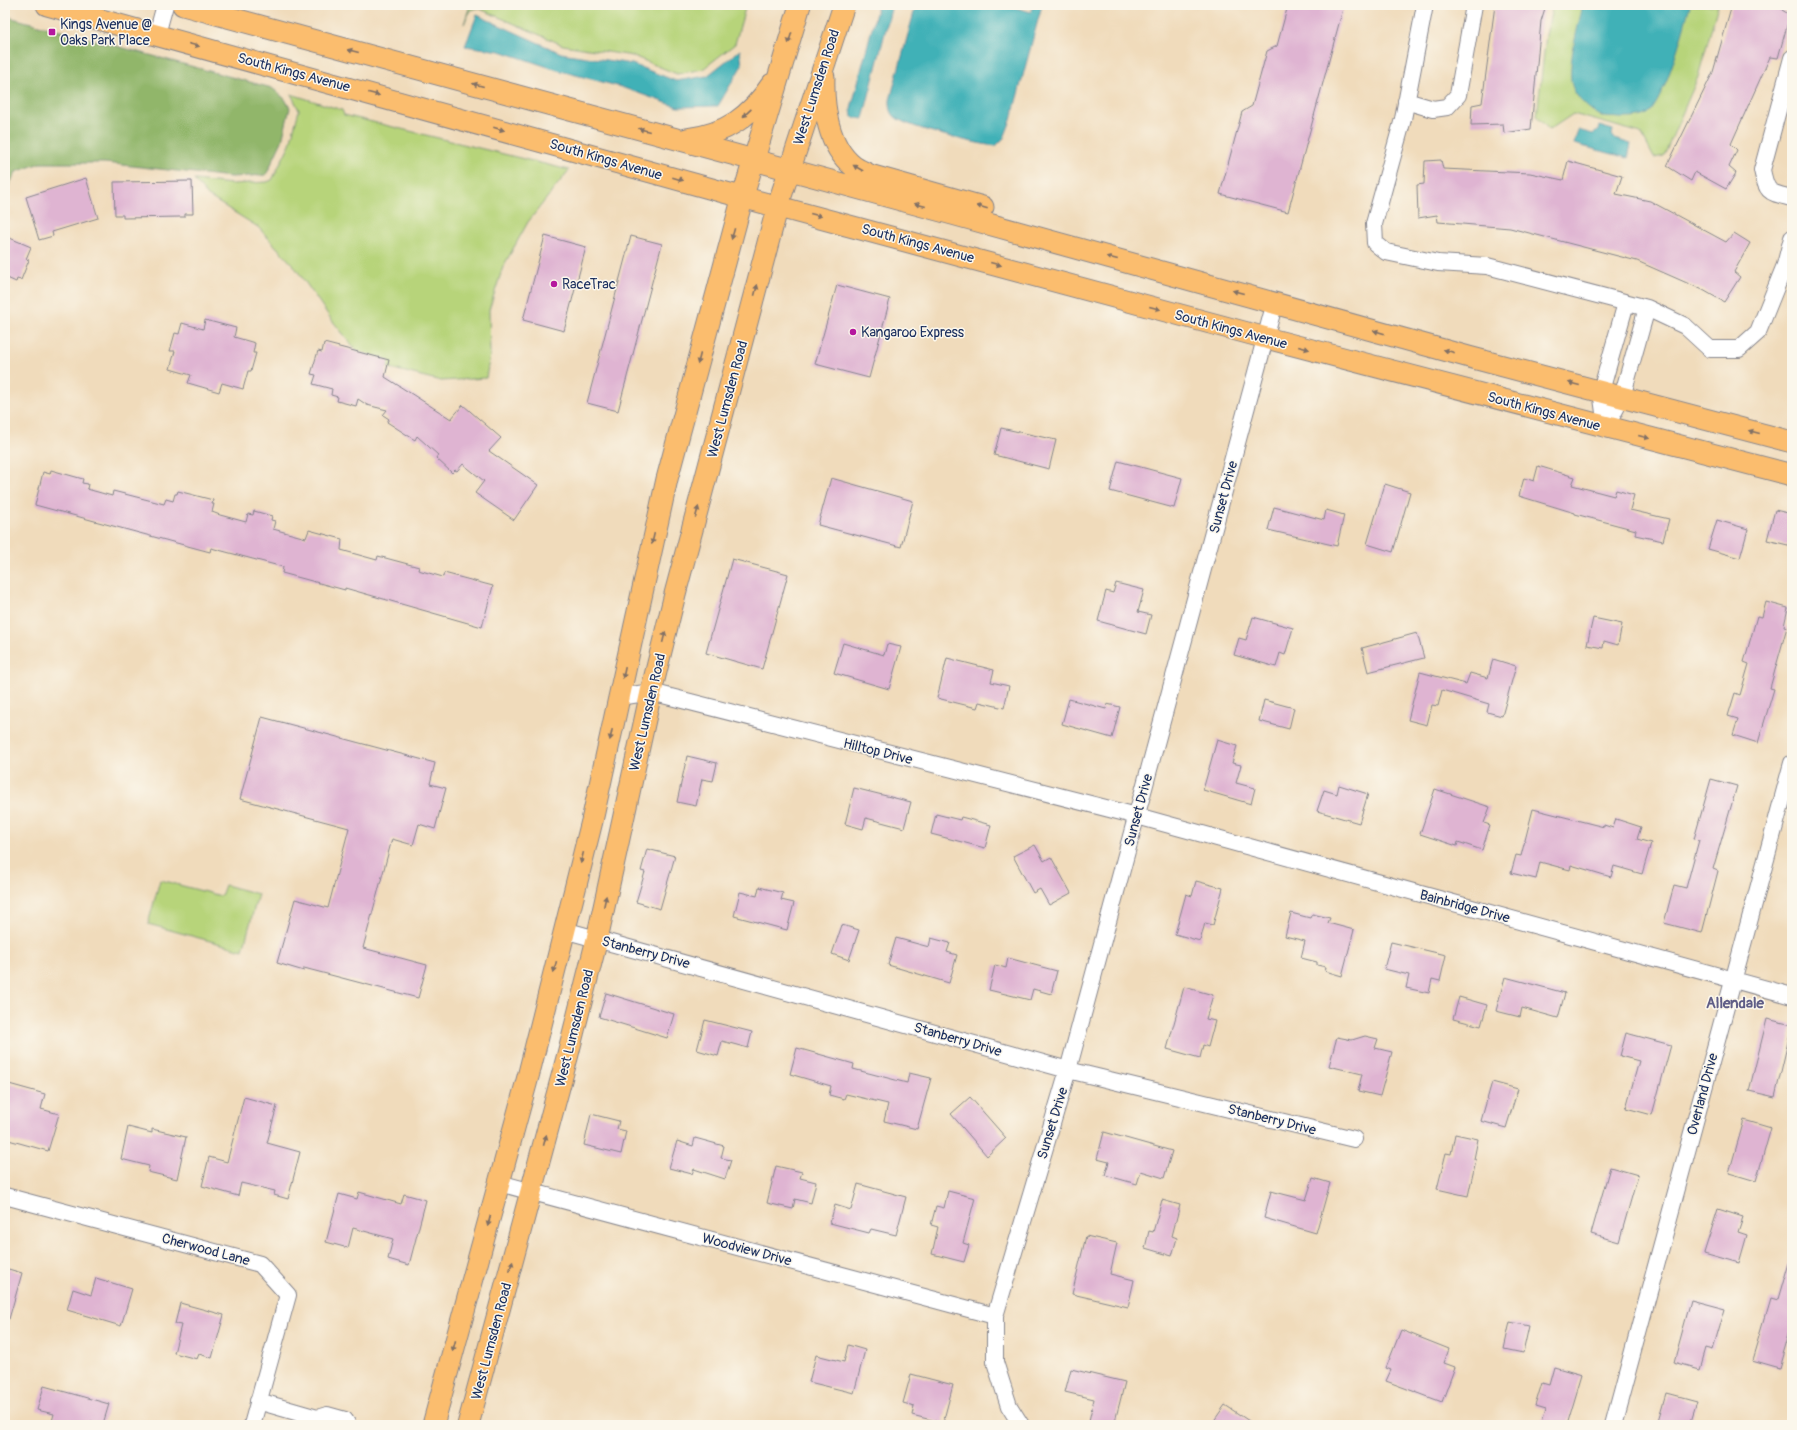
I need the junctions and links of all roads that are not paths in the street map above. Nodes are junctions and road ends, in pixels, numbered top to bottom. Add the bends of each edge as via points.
1 (46, 5) edge
2 (165, 5) edge
3 (183, 5) edge
4 (800, 5) edge
5 (844, 5) edge
6 (1425, 5) edge
7 (1474, 5) edge
8 (157, 34) junction
9 (1792, 58) edge
10 (824, 61) junction
11 (780, 72) junction
12 (1406, 101) junction
13 (682, 140) junction
14 (754, 160) junction
15 (789, 169) junction
16 (743, 196) junction
17 (1792, 198) edge
18 (778, 205) junction
19 (1012, 230) junction
20 (1792, 238) edge
21 (1275, 302) junction
22 (1626, 303) junction
23 (1647, 308) junction
24 (1266, 338) junction
25 (1601, 392) junction
26 (1622, 397) junction
27 (1606, 427) junction
28 (1792, 442) edge
29 (1792, 475) edge
30 (650, 692) junction
31 (620, 697) junction
32 (1792, 763) edge
33 (1137, 816) junction
34 (564, 930) junction
35 (597, 939) junction
36 (1733, 979) junction
37 (1792, 996) edge
38 (1068, 1070) junction
39 (1354, 1139) dead end
40 (499, 1183) junction
41 (531, 1191) junction
42 (5, 1196) edge
43 (995, 1316) junction
44 (258, 1400) junction
45 (320, 1422) edge
46 (252, 1425) edge
47 (348, 1425) edge
48 (433, 1425) edge
49 (468, 1425) edge
50 (1021, 1425) edge
51 (1613, 1425) edge

1 - 8 main road, South Kings Avenue
2 - 8 street
13 -> 3 main road
4 -> 11 main road
5 - 10 main road, West Lumsden Road
6 - 12 street
7 - 12 street via 1458,95 1447,107 1433,109
8 -> 16 main road, South Kings Avenue
9 - 17 street via 1762,170 1765,186 1773,193
10 - 15 main road, West Lumsden Road
19 -> 10 main road via 990,209 870,175 854,166 843,155 827,119 824,100
11 -> 13 main road via 746,115 731,126 707,136
11 - 14 main road
12 - 22 street via 1374,224 1374,243 1386,252 1438,263 1488,266
13 - 14 main road
14 - 15 main road
14 - 16 main road
15 - 18 main road, West Lumsden Road
19 -> 15 main road
16 - 18 main road, South Kings Avenue
16 -> 31 main road via 667,479
18 -> 24 main road, South Kings Avenue
30 -> 18 main road, West Lumsden Road
21 -> 19 main road
20 - 23 street via 1785,265 1758,332 1739,349 1710,350 1686,326
21 - 24 street, Sunset Drive
25 -> 21 main road
22 - 23 street
22 - 25 street
23 - 26 street
24 -> 27 main road, South Kings Avenue
24 - 33 street, Sunset Drive
25 - 26 main road
25 - 27 street
26 - 27 street
28 -> 26 main road
27 -> 29 main road, South Kings Avenue
30 - 31 street, Hilltop Drive
30 - 33 street, Hilltop Drive
35 -> 30 main road, West Lumsden Road
31 -> 34 main road
32 - 36 street, Overland Drive
33 - 36 street, Bainbridge Drive
33 - 38 street, Sunset Drive
34 - 35 street, Stanberry Drive
34 -> 40 main road
35 - 38 street, Stanberry Drive
41 -> 35 main road, West Lumsden Road
36 - 37 street, Bainbridge Drive
36 - 51 street, Overland Drive
38 - 39 street, Stanberry Drive
38 - 43 street, Sunset Drive
40 - 41 street, Woodview Drive
40 -> 48 main road
41 - 43 street, Woodview Drive
49 -> 41 main road, West Lumsden Road
42 - 44 street, Cherwood Lane via 260,1264 288,1295
43 - 50 street, Sunset Drive via 995,1362 1009,1406
44 - 45 street
44 - 46 street
45 - 47 street via 327,1415 345,1420

